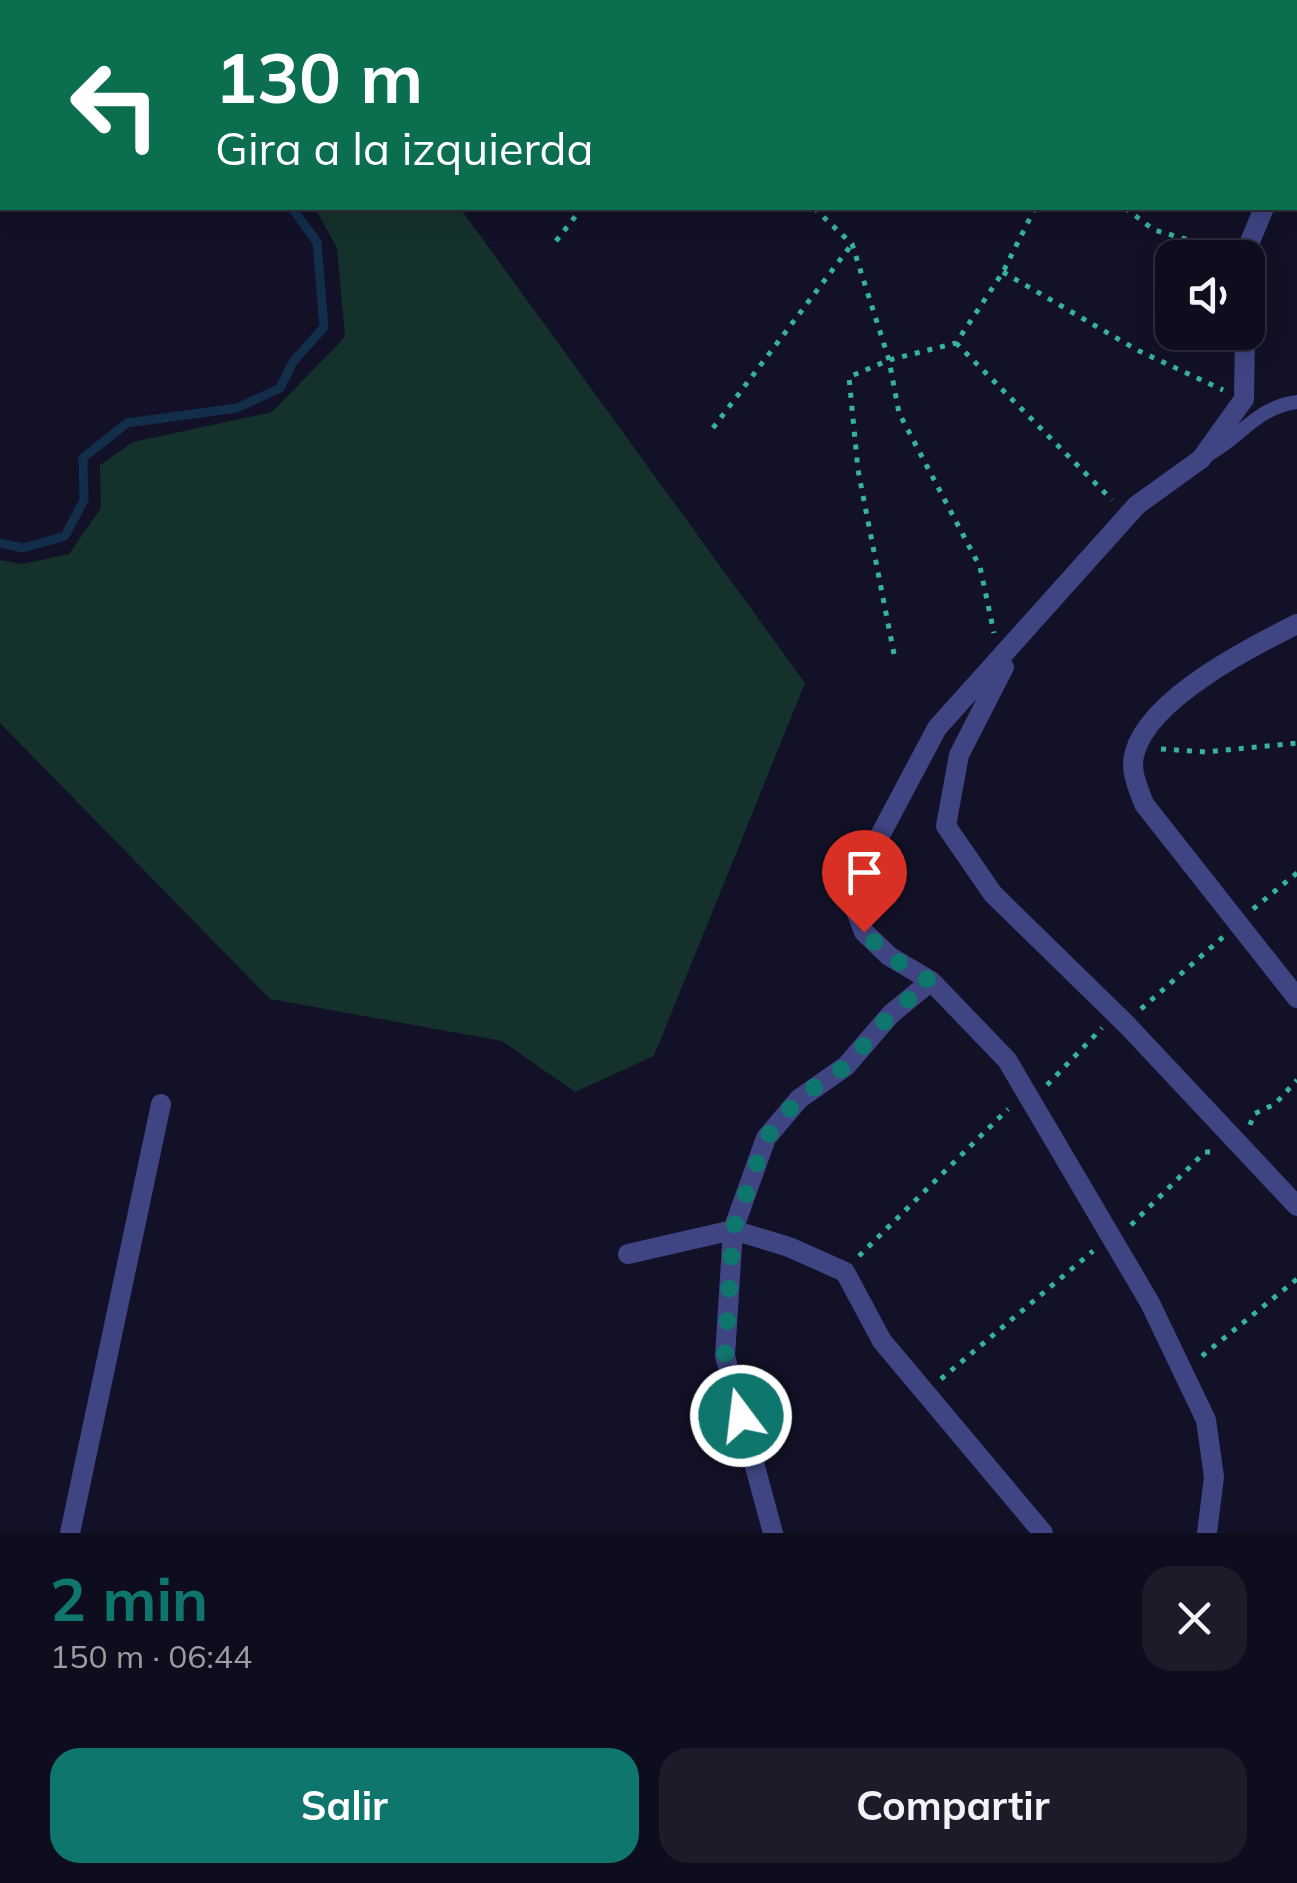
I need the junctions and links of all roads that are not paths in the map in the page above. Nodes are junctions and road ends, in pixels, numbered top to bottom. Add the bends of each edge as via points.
1 (1263, 210) edge
2 (1250, 240) edge
3 (1245, 350) edge
4 (1297, 402) edge
5 (1202, 459) junction
6 (1297, 624) edge
7 (1016, 642) junction
8 (930, 981) junction
9 (1297, 998) edge
10 (160, 1104) dead end
11 (1297, 1206) edge
12 (733, 1230) junction
13 (628, 1254) dead end
14 (70, 1533) edge
15 (773, 1533) edge
16 (1043, 1533) edge
17 (1207, 1533) edge

1 - 2 street
3 - 5 street via 1244,399
4 - 5 lane via 1268,406 1235,440
5 - 7 street via 1128,516
6 - 9 street via 1209,670 1155,722 1135,750 1133,775 1144,804
7 - 8 street via 937,728 868,858 854,903 864,932
7 - 11 street via 959,754 946,826 993,894
8 - 12 street via 846,1066 799,1098 766,1138
8 - 17 street via 1007,1060 1150,1304 1206,1420 1214,1477
10 - 14 street
12 - 13 street
12 - 15 street via 725,1356
12 - 16 street via 845,1272 882,1340

